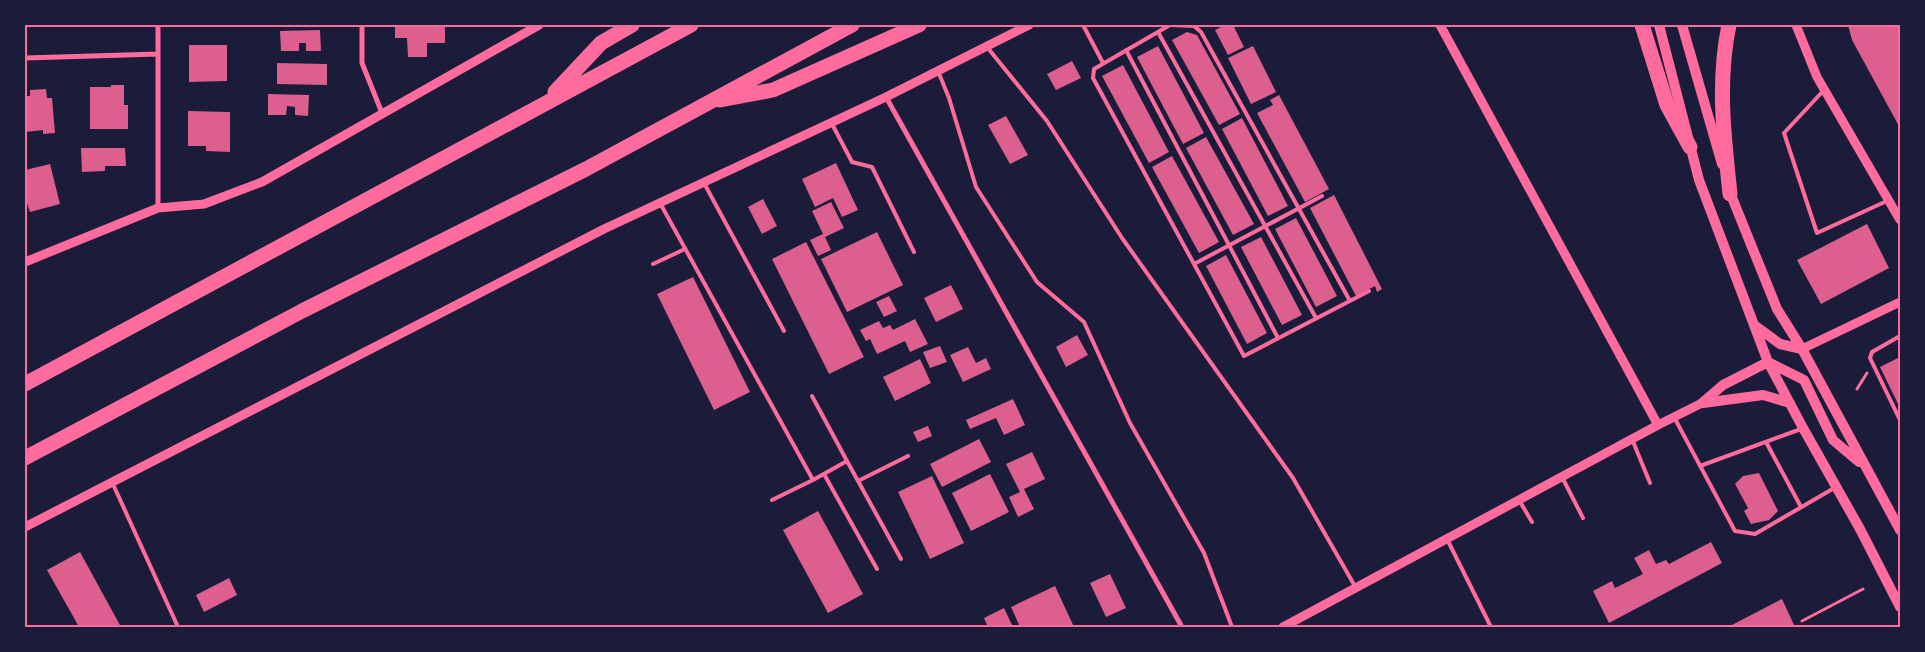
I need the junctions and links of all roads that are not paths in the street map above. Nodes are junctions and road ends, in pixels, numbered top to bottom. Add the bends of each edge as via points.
1 (158, 25) edge
2 (362, 25) edge
3 (539, 25) edge
4 (632, 25) edge
5 (690, 25) edge
6 (852, 25) edge
7 (919, 25) edge
8 (1029, 25) edge
9 (1083, 25) edge
10 (1171, 25) edge
11 (1440, 25) edge
12 (1642, 25) edge
13 (1659, 25) edge
14 (1682, 25) edge
15 (1729, 25) edge
16 (1796, 25) edge
17 (1158, 32) junction
18 (986, 46) junction
19 (1126, 50) junction
20 (158, 54) junction
21 (25, 58) edge
22 (1103, 63) junction
23 (938, 71) junction
24 (1824, 90) junction
25 (886, 97) junction
26 (545, 102) junction
27 (706, 102) junction
28 (382, 113) junction
29 (831, 122) junction
30 (1690, 147) junction
31 (704, 183) junction
32 (1730, 194) junction
33 (1322, 196) dead end
34 (1889, 200) junction
35 (660, 203) junction
36 (158, 208) junction
37 (1300, 208) junction
38 (1900, 220) edge
39 (1265, 226) junction
40 (1230, 245) junction
41 (685, 249) junction
42 (914, 252) dead end
43 (25, 262) edge
44 (653, 264) dead end
45 (1194, 264) junction
46 (1369, 291) dead end
47 (1350, 301) junction
48 (1900, 302) edge
49 (1316, 318) junction
50 (1756, 326) junction
51 (784, 331) dead end
52 (1900, 336) edge
53 (1278, 338) junction
54 (1802, 349) junction
55 (1768, 362) junction
56 (25, 384) edge
57 (812, 396) dead end
58 (1702, 403) junction
59 (1790, 403) junction
60 (1674, 417) junction
61 (1900, 420) edge
62 (1658, 425) junction
63 (1803, 428) junction
64 (1632, 439) junction
65 (1766, 442) junction
66 (908, 456) dead end
67 (25, 458) edge
68 (847, 461) junction
69 (1864, 465) junction
70 (1700, 466) junction
71 (824, 474) junction
72 (1562, 477) junction
73 (813, 480) junction
74 (858, 481) junction
75 (112, 482) junction
76 (1650, 483) dead end
77 (1836, 487) junction
78 (772, 500) dead end
79 (1519, 500) junction
80 (1801, 507) junction
81 (1582, 518) dead end
82 (1532, 522) dead end
83 (25, 527) edge
84 (1900, 530) edge
85 (1447, 539) junction
86 (901, 559) dead end
87 (877, 569) dead end
88 (1356, 588) junction
89 (1900, 607) edge
90 (178, 627) edge
91 (1182, 627) edge
92 (1232, 627) edge
93 (1283, 627) edge
94 (1491, 627) edge

1 - 20 street
2 - 28 street via 362,63
3 - 28 street
4 - 26 highway via 601,43
5 - 26 highway
6 - 27 highway
7 - 27 highway via 773,90
8 - 18 street
9 - 22 lane
10 - 17 lane
10 - 37 lane via 1194,26 1201,32
11 - 62 street
12 - 30 highway via 1667,105
13 - 30 main road
14 - 32 main road
15 - 32 highway via 1723,52 1722,110
16 - 24 street
17 - 19 lane
17 - 39 lane
18 - 23 street
18 - 88 lane via 1047,121 1122,238 1293,478
19 - 22 lane
19 - 40 lane
20 - 21 street
20 - 36 street
22 - 45 lane via 1094,68 1093,78
23 - 25 street
23 - 92 lane via 976,187 1037,282 1084,322 1130,423 1204,553
24 - 34 street
24 - 34 lane via 1784,133 1817,233
25 - 29 street
25 - 91 street
26 - 56 highway
27 - 67 highway via 586,169 302,311
28 - 36 street via 262,182 204,204
29 - 31 street
29 - 42 lane via 852,162 872,167
30 - 50 main road via 1699,180
31 - 35 street
31 - 51 lane
32 - 54 main road via 1777,309
33 - 37 lane
34 - 38 street
35 - 41 lane
35 - 75 street
36 - 43 street
37 - 39 lane
37 - 47 lane
39 - 40 lane
39 - 49 lane
40 - 45 lane
40 - 53 lane
41 - 44 lane
41 - 73 lane
45 - 53 lane via 1244,356
46 - 47 lane
47 - 49 lane
48 - 54 street
49 - 53 lane
50 - 54 main road via 1780,344
50 - 55 main road
52 - 61 lane via 1872,352 1870,358
54 - 69 main road
55 - 58 main road via 1723,385
55 - 59 main road
55 - 69 main road via 1804,380 1833,440
57 - 68 lane
58 - 59 main road via 1763,395
58 - 60 street
59 - 63 main road
60 - 62 street
60 - 70 lane
62 - 64 street
63 - 65 lane
63 - 77 main road
64 - 72 street
64 - 76 lane
65 - 70 lane
65 - 80 lane
66 - 74 lane
68 - 71 lane
68 - 74 lane
69 - 84 main road
70 - 80 lane via 1735,531 1755,534
71 - 73 lane
71 - 87 lane
72 - 79 street
72 - 81 lane
73 - 78 lane
74 - 86 lane
75 - 83 street
75 - 90 lane
77 - 80 lane
77 - 89 main road
79 - 82 lane
79 - 85 street
85 - 88 street
85 - 94 lane
88 - 93 street

